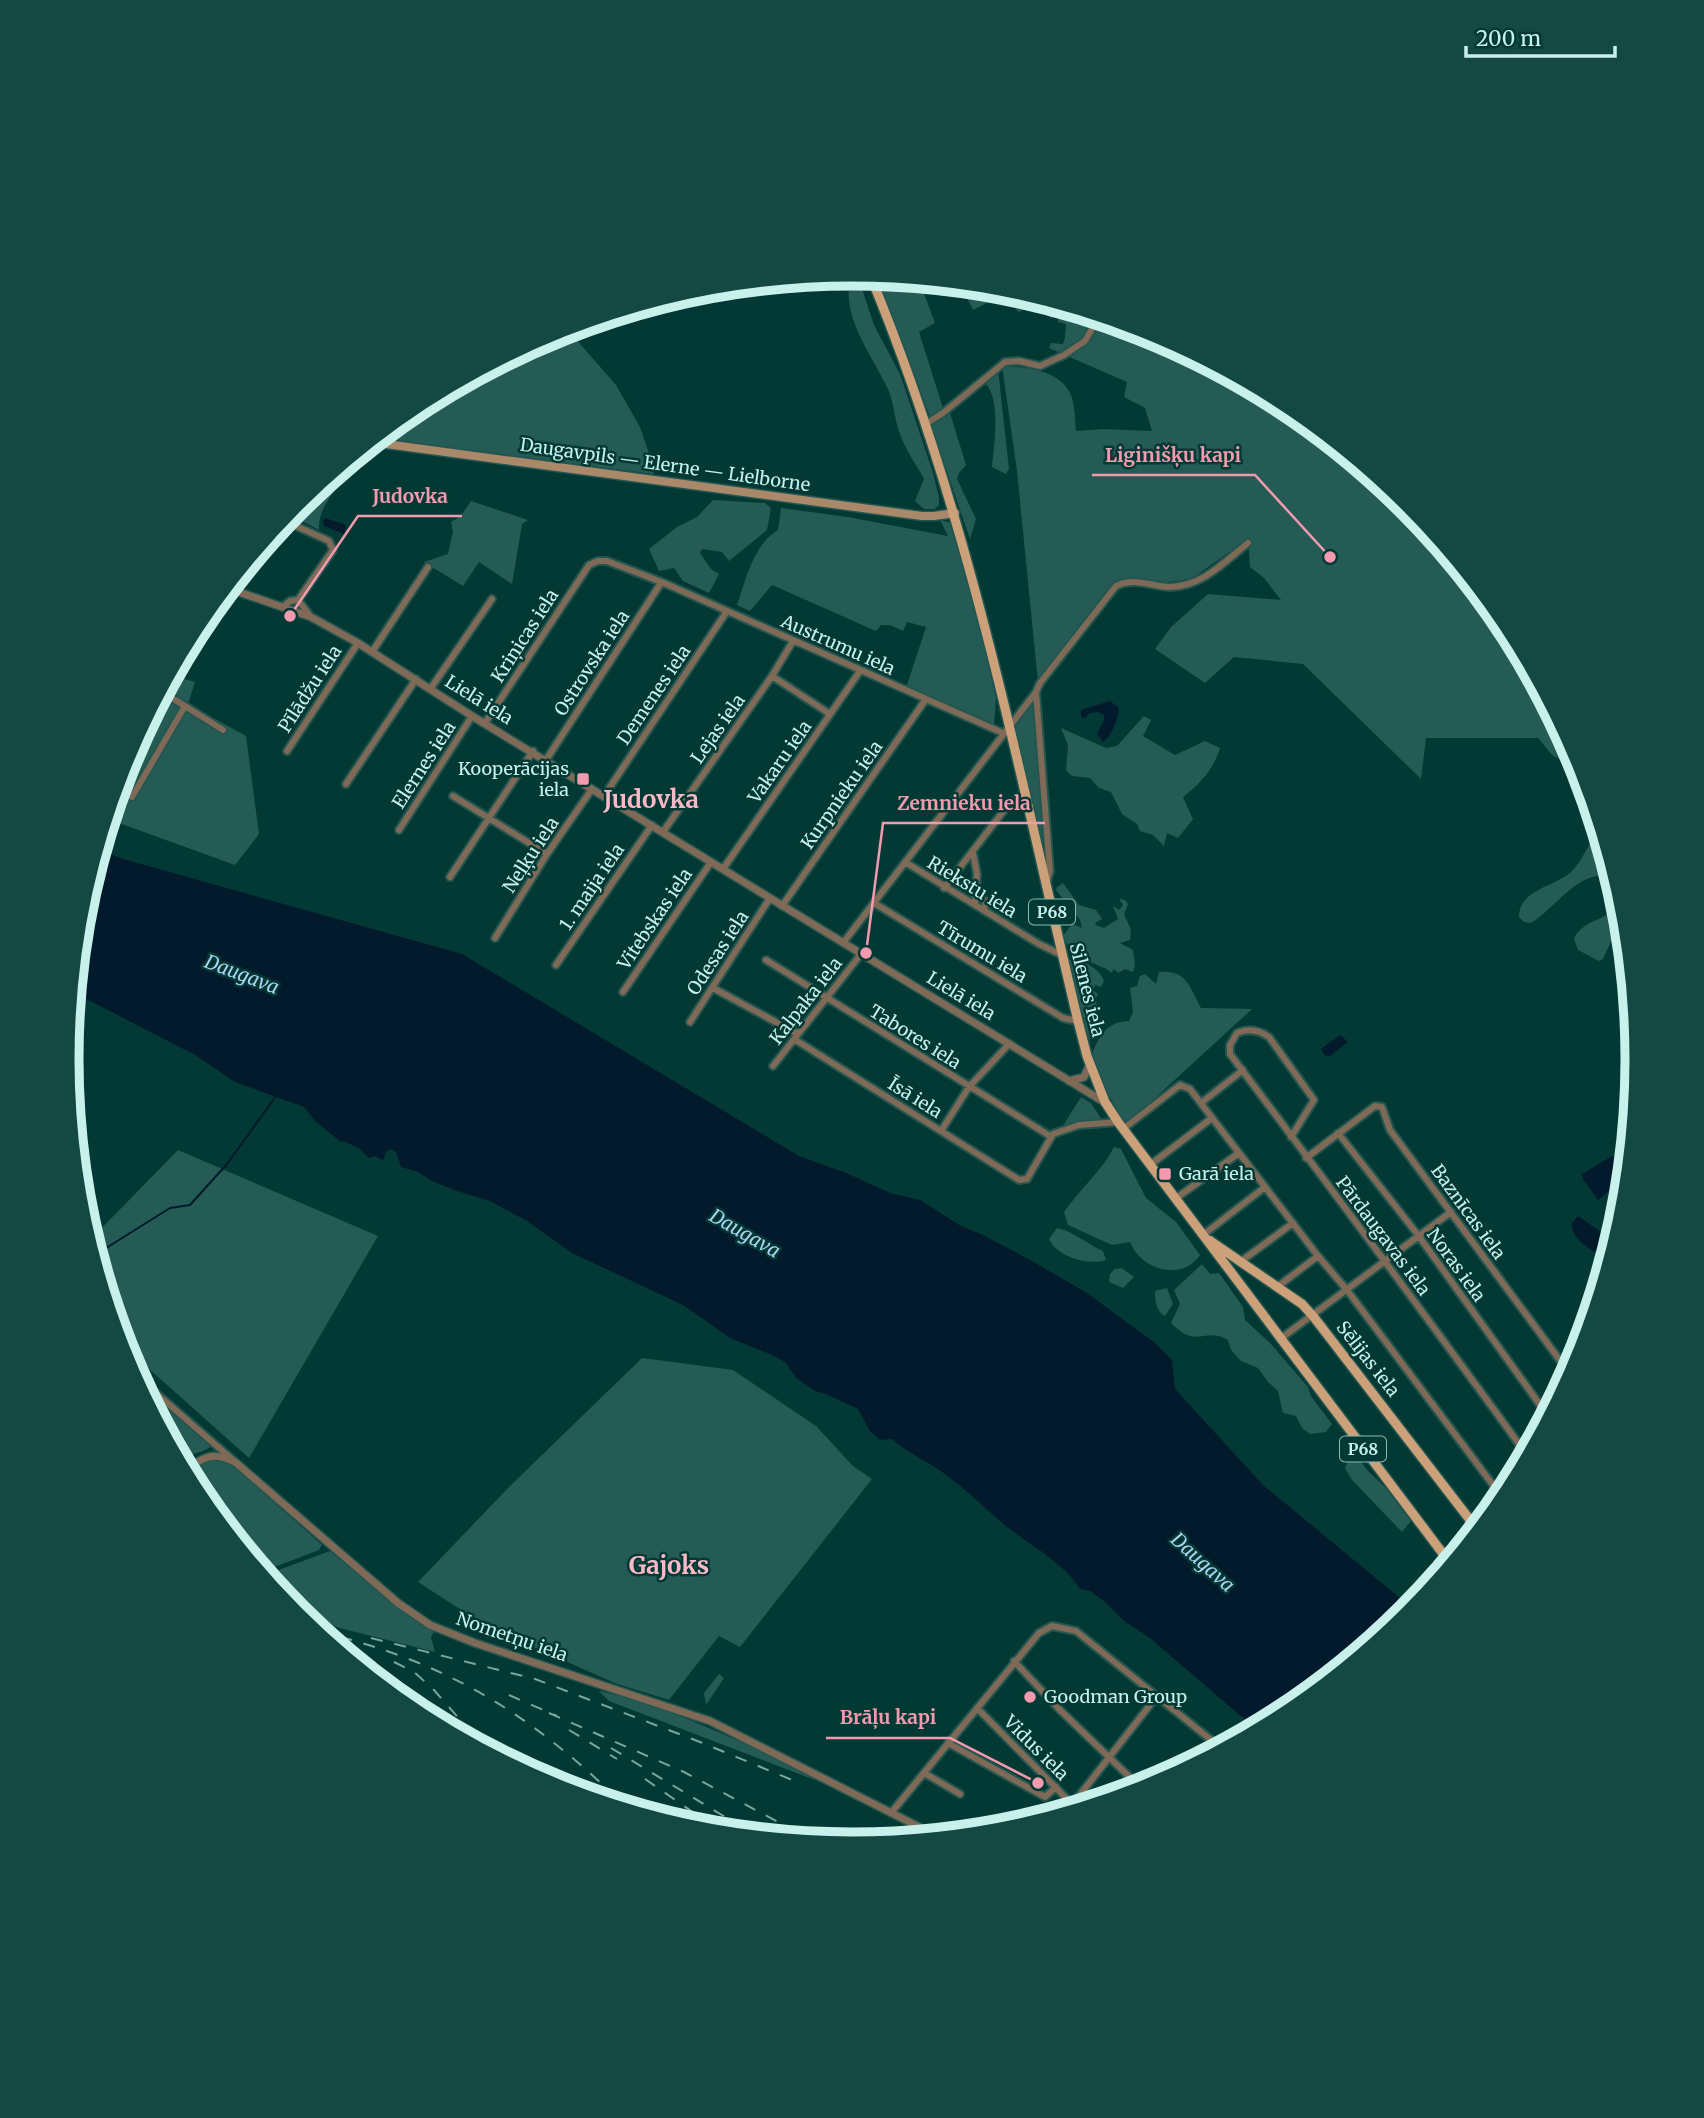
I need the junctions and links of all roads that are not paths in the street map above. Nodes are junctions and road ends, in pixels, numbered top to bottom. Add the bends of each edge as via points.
1 (874, 286) edge
2 (1094, 325) edge
3 (926, 423) junction
4 (384, 444) edge
5 (955, 513) junction
6 (293, 525) edge
7 (1248, 543) dead end
8 (589, 565) joint
9 (428, 567) dead end
10 (661, 583) junction
11 (237, 591) edge
12 (492, 599) dead end
13 (298, 600) junction
14 (283, 607) junction
15 (727, 611) junction
16 (311, 617) junction
17 (793, 641) junction
18 (358, 643) junction
19 (372, 652) junction
20 (860, 671) junction
21 (772, 676) junction
22 (416, 679) junction
23 (431, 688) junction
24 (1036, 692) junction
25 (169, 696) edge
26 (926, 699) junction
27 (185, 706) junction
28 (830, 714) junction
29 (472, 716) junction
30 (485, 723) junction
31 (1006, 727) junction
32 (223, 730) dead end
33 (287, 751) dead end
34 (533, 751) junction
35 (546, 760) junction
36 (346, 785) dead end
37 (592, 789) junction
38 (1025, 792) junction
39 (453, 796) dead end
40 (604, 796) junction
41 (132, 797) dead end
42 (488, 820) junction
43 (652, 825) junction
44 (399, 830) dead end
45 (663, 832) junction
46 (973, 853) junction
47 (547, 854) junction
48 (711, 862) junction
49 (905, 862) junction
50 (723, 869) junction
51 (450, 877) dead end
52 (1045, 884) junction
53 (944, 888) junction
54 (977, 894) junction
55 (770, 898) junction
56 (874, 903) junction
57 (975, 905) junction
58 (782, 906) junction
59 (983, 910) junction
60 (495, 937) dead end
61 (843, 943) junction
62 (861, 954) junction
63 (1062, 955) junction
64 (766, 960) dead end
65 (556, 965) dead end
66 (713, 988) junction
67 (624, 992) dead end
68 (826, 998) junction
69 (1078, 1021) junction
70 (690, 1022) dead end
71 (796, 1037) junction
72 (1009, 1044) junction
73 (1090, 1064) junction
74 (774, 1066) dead end
75 (1243, 1070) junction
76 (1069, 1081) junction
77 (969, 1087) junction
78 (1105, 1102) junction
79 (1201, 1103) junction
80 (1212, 1118) junction
81 (1120, 1125) junction
82 (941, 1131) junction
83 (1338, 1133) junction
84 (1050, 1136) junction
85 (1291, 1137) junction
86 (1239, 1153) junction
87 (1306, 1158) junction
88 (1150, 1164) junction
89 (1265, 1187) junction
90 (1175, 1199) junction
91 (1451, 1212) junction
92 (1293, 1223) junction
93 (1204, 1236) junction
94 (1418, 1236) junction
95 (1318, 1256) junction
96 (1385, 1260) junction
97 (1240, 1262) junction
98 (1277, 1287) junction
99 (1347, 1290) junction
100 (1313, 1316) junction
101 (1280, 1339) junction
102 (1562, 1364) edge
103 (154, 1391) edge
104 (1542, 1408) edge
105 (1521, 1447) edge
106 (235, 1462) junction
107 (194, 1464) edge
108 (1497, 1486) edge
109 (1471, 1521) edge
110 (1444, 1555) edge
111 (1014, 1661) junction
112 (1157, 1696) junction
113 (977, 1708) junction
114 (948, 1742) junction
115 (1214, 1742) edge
116 (1109, 1758) junction
117 (926, 1774) junction
118 (1132, 1779) edge
119 (1056, 1787) junction
120 (960, 1794) dead end
121 (1079, 1798) edge
122 (1067, 1801) edge
123 (891, 1813) junction
124 (923, 1829) edge

1 - 3 main road, P68
2 - 3 street via 1072,351 1040,366 1005,362
3 - 5 main road, P68
4 - 5 main road, Daugavpils — Elerne — Lielborne via 922,516
5 - 31 main road, P68
6 - 13 street via 329,541 332,550
7 - 24 street via 1201,580 1182,586 1134,581 1116,586
8 - 10 street, Austrumu iela via 607,561
8 - 30 street, Kriņicas iela
9 - 19 street
10 - 15 street, Austrumu iela
10 - 35 street, Ostrovska iela
11 - 14 street, Lielā iela
12 - 23 street
13 - 14 street
13 - 16 street
14 - 16 street, Lielā iela
15 - 17 street, Austrumu iela
15 - 40 street, Demenes iela
16 - 18 street, Lielā iela
17 - 20 street, Austrumu iela
17 - 21 street, Lejas iela
18 - 19 street, Lielā iela
18 - 33 street, Pīlādžu iela
19 - 22 street, Lielā iela
20 - 26 street, Austrumu iela
20 - 28 street, Vakaru iela
21 - 28 street
21 - 45 street, Lejas iela
22 - 23 street, Lielā iela
22 - 36 street
23 - 29 street, Lielā iela
24 - 31 street
24 - 52 street via 1050,871
25 - 27 street
26 - 31 street, Austrumu iela
26 - 58 street, Kurpnieku iela
27 - 32 street
27 - 41 street
28 - 50 street, Vakaru iela
29 - 30 street, Lielā iela
29 - 44 street, Elernes iela
30 - 34 street, Lielā iela
31 - 38 main road, Silenes iela / P68
31 - 49 street
34 - 35 street, Lielā iela
34 - 42 street
35 - 37 street, Lielā iela
37 - 40 street, Lielā iela
37 - 47 street, Neļķu iela
38 - 46 street via 1009,804
38 - 52 main road, Silenes iela / P68
39 - 42 street
40 - 43 street, Lielā iela
42 - 47 street
42 - 51 street
43 - 45 street, Lielā iela
43 - 65 street, 1. maija iela
45 - 48 street, Lielā iela
46 - 53 street
46 - 54 street
47 - 60 street, Neļķu iela
48 - 50 street, Lielā iela
48 - 67 street, Vitebskas iela
49 - 53 street, Riekstu iela
49 - 56 street
50 - 55 street, Lielā iela
52 - 63 main road, Silenes iela / P68
53 - 57 street, Riekstu iela
54 - 57 street
54 - 59 street via 986,904
55 - 58 street, Lielā iela
55 - 66 street, Odesas iela
56 - 61 street
56 - 69 street, Tīrumu iela via 1063,1018
57 - 59 street, Riekstu iela
58 - 61 street, Lielā iela
59 - 63 street, Riekstu iela
61 - 62 street, Lielā iela
62 - 68 street, Kalpaka iela
62 - 72 street, Lielā iela
63 - 69 main road, Silenes iela / P68
64 - 68 street, Tabores iela
66 - 70 street, Odesas iela
66 - 71 street, Īsā iela
68 - 71 street, Kalpaka iela
68 - 77 street, Tabores iela
69 - 73 main road, Silenes iela / P68
71 - 74 street, Kalpaka iela
71 - 82 street, Īsā iela
72 - 76 street, Lielā iela
72 - 77 street
73 - 76 street via 1084,1077
73 - 78 main road, Silenes iela / P68
75 - 79 street
75 - 85 street, Pārdaugavas iela
75 - 85 street, Pārdaugavas iela via 1230,1054 1237,1033 1250,1030 1269,1037 1314,1100
76 - 78 street, Lielā iela
77 - 82 street
77 - 84 street, Tabores iela
78 - 81 main road, Lielā iela / P68
79 - 80 street
79 - 81 street via 1180,1085
80 - 86 street
80 - 88 street
81 - 84 street via 1079,1125
81 - 88 main road, Lielā iela / P68
82 - 84 street, Īsā iela via 1022,1180 1027,1179
83 - 87 street
83 - 91 street, Baznīcas iela via 1375,1106 1382,1107 1390,1130
83 - 94 street, Noras iela
85 - 87 street, Pārdaugavas iela
86 - 89 street
86 - 90 street
87 - 96 street, Pārdaugavas iela
88 - 90 main road, Lielā iela / P68
89 - 92 street
89 - 93 street
90 - 93 main road, Lielā iela / P68
91 - 94 street
91 - 102 street, Baznīcas iela
92 - 95 street
92 - 97 street
93 - 97 main road, Sēlijas iela / P68
93 - 101 main road, Lielā iela / P68
94 - 96 street
94 - 104 street, Noras iela
95 - 98 street
95 - 99 street
96 - 99 street
96 - 105 street, Pārdaugavas iela
97 - 98 main road, Sēlijas iela / P68
98 - 100 main road, Sēlijas iela / P68
99 - 100 street
99 - 108 street
100 - 101 street
100 - 109 main road, Sēlijas iela / P68
101 - 110 main road, Lielā iela / P68
103 - 106 street, Nometņu iela
106 - 107 street via 211,1455
106 - 123 street, Nometņu iela via 398,1603 430,1625 710,1721
111 - 112 street via 1039,1633 1052,1626 1076,1631
111 - 113 street
111 - 116 street
112 - 115 street
112 - 116 street
113 - 114 street
113 - 119 street, Vidus iela
114 - 117 street
114 - 119 street via 1045,1797
116 - 118 street
116 - 121 street
117 - 120 street
117 - 123 street
119 - 122 street, Vidus iela
123 - 124 street, Nometņu iela

